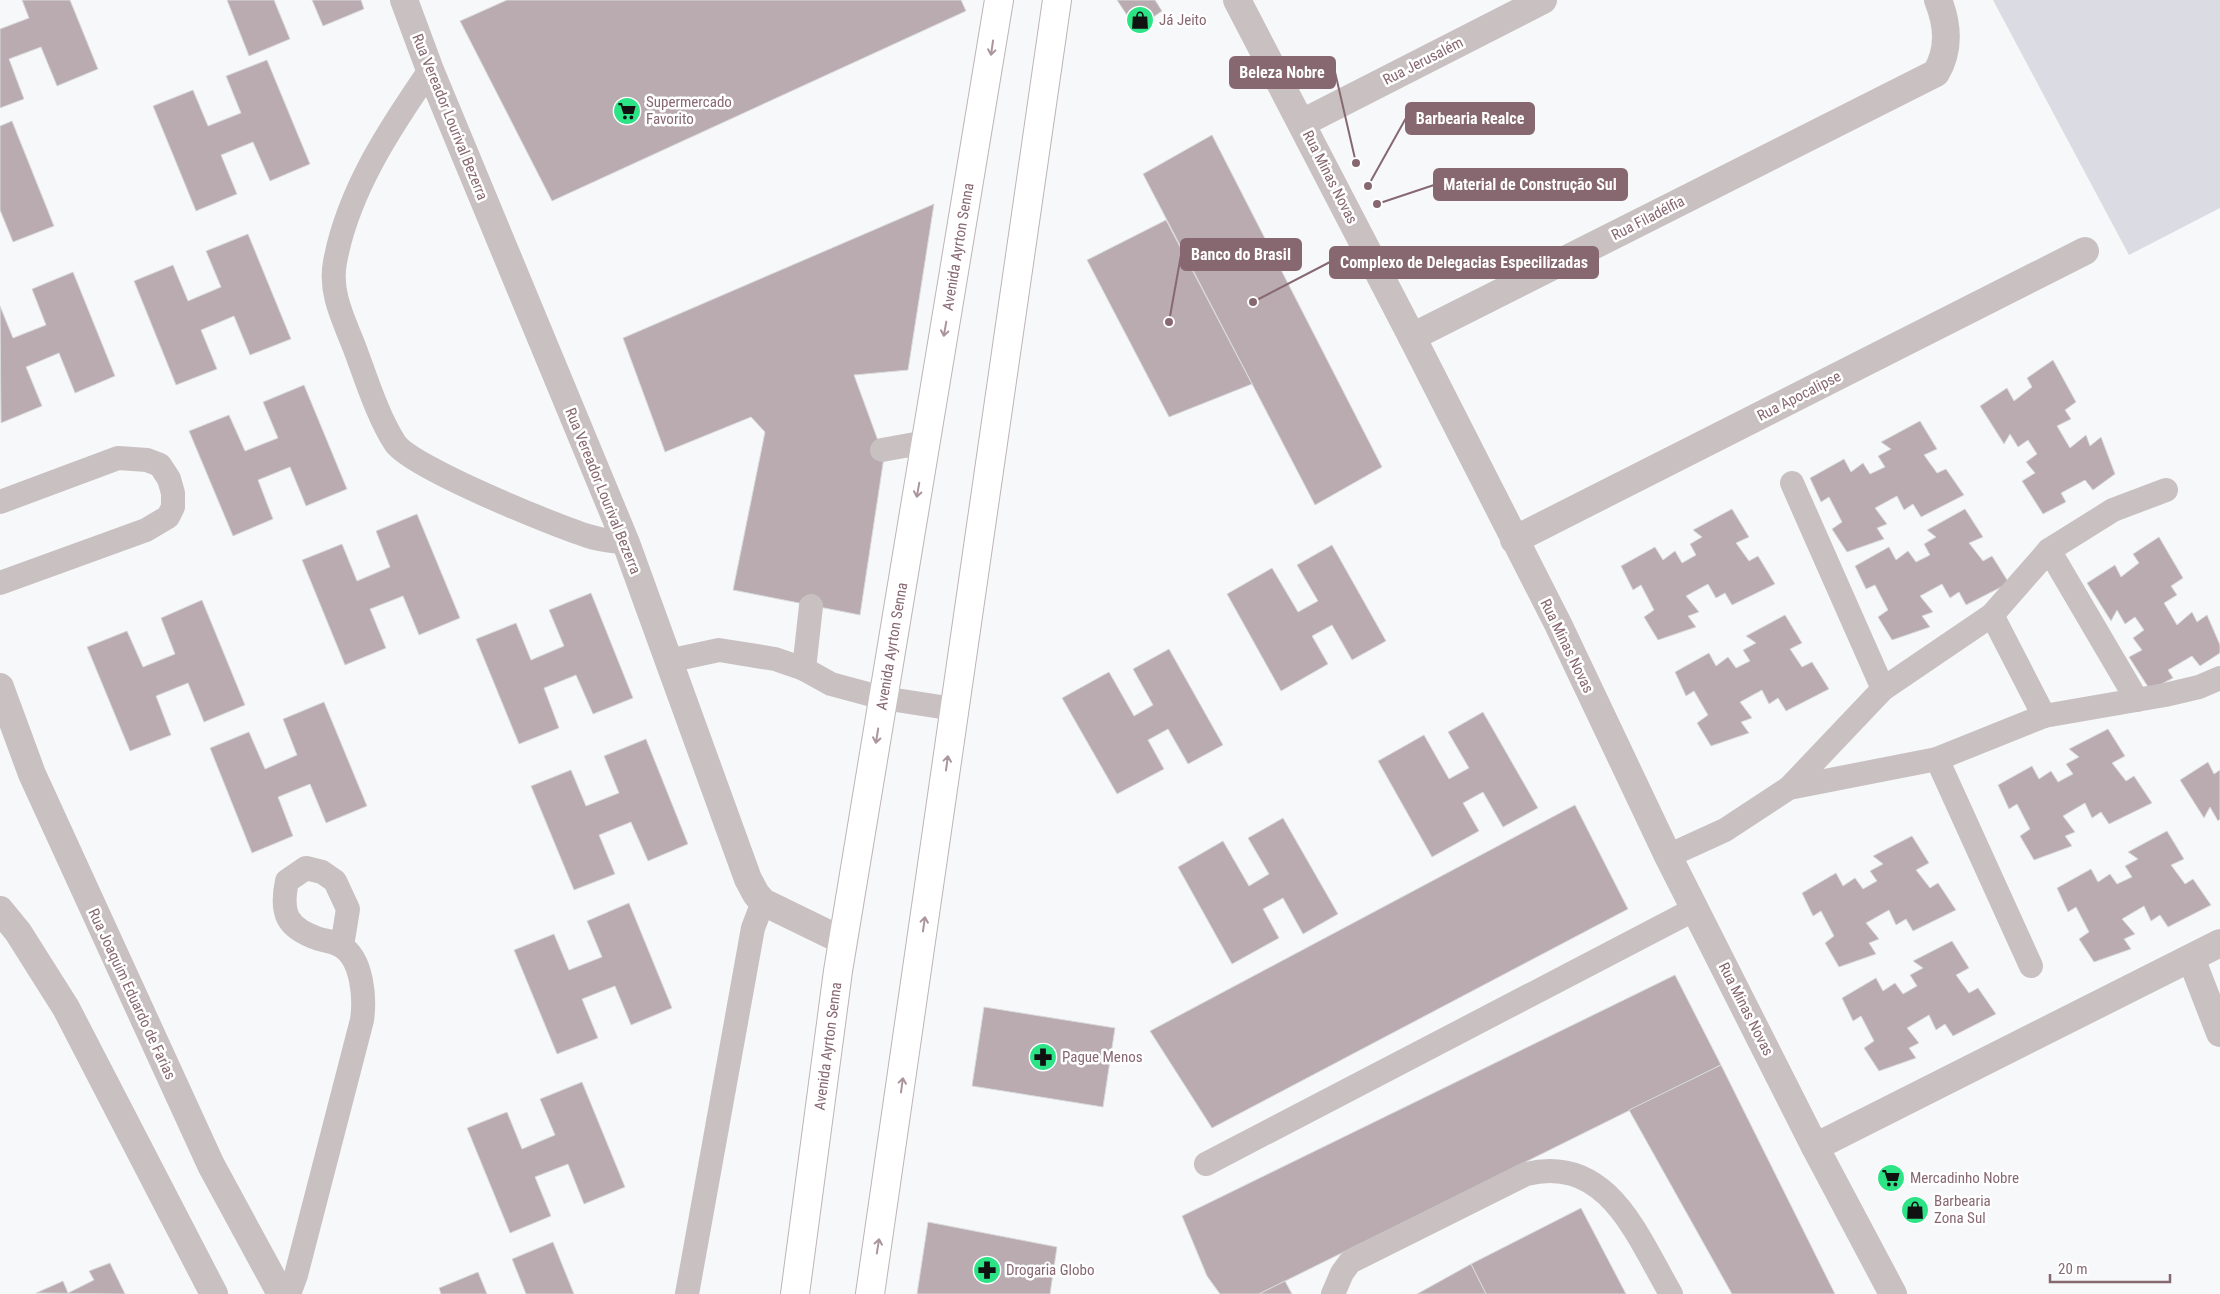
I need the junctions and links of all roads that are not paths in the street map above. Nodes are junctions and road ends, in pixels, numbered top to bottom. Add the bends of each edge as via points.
1 (404, 0) edge
2 (1000, 0) edge
3 (1057, 0) edge
4 (1237, 0) edge
5 (1543, 0) edge
6 (1938, 0) edge
7 (430, 70) junction
8 (1302, 123) junction
9 (2085, 251) dead end
10 (1412, 337) junction
11 (926, 442) junction
12 (882, 450) dead end
13 (1792, 483) dead end
14 (2166, 490) dead end
15 (0, 502) edge
16 (1514, 540) junction
17 (626, 543) junction
18 (2049, 550) junction
19 (0, 582) edge
20 (811, 606) dead end
21 (1992, 615) junction
22 (668, 661) junction
23 (804, 669) junction
24 (2220, 678) edge
25 (0, 687) edge
26 (1883, 689) junction
27 (883, 698) junction
28 (2137, 700) junction
29 (954, 709) junction
30 (2044, 716) junction
31 (1937, 759) junction
32 (1789, 788) junction
33 (1668, 856) junction
34 (763, 902) junction
35 (1696, 909) junction
36 (0, 910) edge
37 (843, 941) junction
38 (2220, 943) edge
39 (342, 946) dead end
40 (2191, 958) junction
41 (2031, 966) dead end
42 (2220, 1033) edge
43 (1815, 1147) junction
44 (1206, 1164) dead end
45 (214, 1294) edge
46 (281, 1294) edge
47 (289, 1294) edge
48 (687, 1294) edge
49 (795, 1294) edge
50 (870, 1294) edge
51 (1333, 1294) edge
52 (1670, 1294) edge
53 (1893, 1294) edge

1 - 7 street, Rua Vereador Lourival Bezerra
2 -> 11 main road, Avenida Ayrton Senna
3 - 29 main road
4 - 8 street, Rua Minas Novas
5 - 8 street, Rua Jerusalém
6 - 10 street, Rua Filadélfia via 1945,18 1947,43 1936,73
7 - 17 street, Rua Vereador Lourival Bezerra
7 - 17 lane via 386,137 346,216 334,264 334,297 374,397 395,444 414,460 473,489 589,536
8 - 10 street, Rua Minas Novas
9 - 16 street, Rua Apocalipse
10 - 16 street, Rua Minas Novas
11 - 12 lane
11 -> 27 main road, Avenida Ayrton Senna
13 - 26 lane
14 - 18 lane via 2113,510
15 - 19 lane via 118,458 147,460 160,465 169,479 174,506 168,517 146,530
16 - 33 street, Rua Minas Novas via 1558,624
17 - 22 street, Rua Vereador Lourival Bezerra
18 - 21 lane
18 - 28 lane
20 - 23 lane
21 - 26 lane
21 - 30 lane
22 - 23 lane via 719,650 775,659
22 - 34 street, Rua Vereador Lourival Bezerra via 748,879
23 - 27 lane via 831,684
24 - 28 lane via 2199,687
25 - 46 street, Rua Joaquim Eduardo de Farias via 32,774 207,1156
26 - 32 lane
27 - 29 lane
27 -> 37 main road, Avenida Ayrton Senna
28 - 30 lane
50 -> 29 main road
30 - 31 lane
31 - 32 lane
31 - 41 lane
32 - 33 lane via 1725,830
33 - 35 street, Rua Minas Novas
34 - 37 street
34 - 48 lane via 753,928
35 - 43 street, Rua Minas Novas
35 - 44 lane
36 - 45 street via 18,932 66,1008
37 - 49 main road, Avenida Ayrton Senna
38 - 40 street
39 - 47 lane via 352,958 362,980 365,999 362,1020
40 - 42 street
40 - 43 street
43 - 53 street, Rua Minas Novas
51 - 52 lane via 1350,1262 1526,1174 1542,1170 1580,1175 1598,1185 1616,1202

